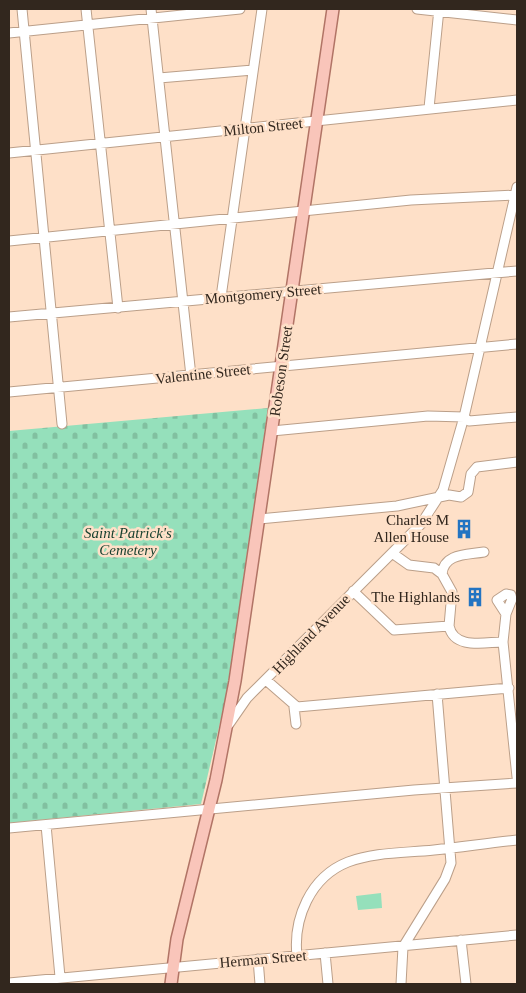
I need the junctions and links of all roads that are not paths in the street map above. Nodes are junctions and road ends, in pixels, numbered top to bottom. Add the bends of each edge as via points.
1 (22, 9) edge
2 (86, 9) edge
3 (152, 9) edge
4 (240, 9) edge
5 (262, 9) edge
6 (333, 9) edge
7 (417, 9) edge
8 (439, 10) edge
9 (152, 19) junction
10 (517, 20) edge
11 (88, 24) junction
12 (24, 32) junction
13 (9, 33) edge
14 (253, 70) junction
15 (158, 78) junction
16 (517, 100) edge
17 (429, 108) junction
18 (317, 122) junction
19 (244, 129) junction
20 (164, 137) junction
21 (102, 143) junction
22 (37, 150) junction
23 (9, 153) edge
24 (517, 192) edge
25 (305, 211) junction
26 (232, 218) junction
27 (173, 223) junction
28 (110, 231) junction
29 (44, 238) junction
30 (9, 241) edge
31 (517, 271) edge
32 (497, 273) junction
33 (293, 291) junction
34 (221, 297) junction
35 (182, 302) junction
36 (118, 308) junction
37 (52, 314) junction
38 (9, 317) edge
39 (517, 344) edge
40 (481, 347) junction
41 (282, 366) junction
42 (191, 376) junction
43 (58, 388) junction
44 (9, 392) edge
45 (464, 417) junction
46 (517, 417) edge
47 (62, 424) dead end
48 (272, 431) junction
49 (517, 462) edge
50 (439, 498) junction
51 (259, 519) junction
52 (484, 552) dead end
53 (392, 553) junction
54 (442, 574) junction
55 (353, 591) junction
56 (506, 614) dead end
57 (449, 626) junction
58 (503, 642) junction
59 (266, 680) junction
60 (509, 688) junction
61 (437, 694) junction
62 (514, 703) edge
63 (294, 707) junction
64 (296, 724) dead end
65 (225, 733) junction
66 (517, 777) edge
67 (517, 783) edge
68 (445, 788) junction
69 (208, 810) junction
70 (46, 825) junction
71 (9, 828) edge
72 (517, 840) edge
73 (450, 846) junction
74 (517, 935) edge
75 (461, 940) junction
76 (403, 947) junction
77 (325, 953) junction
78 (297, 956) junction
79 (258, 959) junction
80 (174, 966) junction
81 (60, 977) junction
82 (9, 983) edge
83 (171, 984) edge
84 (260, 984) edge
85 (328, 984) edge
86 (401, 984) edge
87 (466, 984) edge

1 - 12 street
2 - 11 street
3 - 9 street
4 - 9 street
5 - 14 street
6 - 18 main road, Robeson Street
7 - 8 street
8 - 10 street
8 - 17 street
9 - 11 street
9 - 15 street
11 - 12 street
11 - 21 street
12 - 13 street
12 - 22 street
14 - 15 street
14 - 19 street
15 - 20 street
16 - 17 street, Milton Street
17 - 18 street, Milton Street
18 - 19 street, Milton Street
18 - 25 main road, Robeson Street
19 - 20 street, Milton Street
19 - 26 street
20 - 21 street, Milton Street
20 - 27 street
21 - 22 street, Milton Street
21 - 28 street
22 - 23 street, Milton Street
22 - 29 street
24 - 25 street
24 - 32 street, Highland Avenue
25 - 26 street
25 - 33 main road, Robeson Street
26 - 27 street
26 - 34 street
27 - 28 street
27 - 35 street
28 - 29 street
28 - 36 street
29 - 30 street
29 - 37 street
31 - 32 street, Montgomery Street
32 - 33 street, Montgomery Street
32 - 40 street, Highland Avenue
33 - 34 street, Montgomery Street
33 - 41 main road, Robeson Street
34 - 35 street, Montgomery Street
35 - 36 street, Montgomery Street
35 - 42 street
36 - 37 street, Montgomery Street
37 - 38 street, Montgomery Street
37 - 43 street
39 - 40 street, Valentine Street
40 - 41 street, Valentine Street
40 - 45 street, Highland Avenue
41 - 42 street, Valentine Street
41 - 48 main road, Robeson Street
42 - 43 street, Valentine Street
43 - 44 street, Valentine Street
43 - 47 street
45 - 46 street via 469,421
45 - 48 street via 428,416
45 - 50 street, Highland Avenue via 451,470
48 - 51 main road, Robeson Street
49 - 50 street via 477,467 471,474 468,492
50 - 51 street via 397,506
50 - 53 street, Highland Avenue via 426,518
51 - 65 main road, Robeson Street
52 - 54 street via 452,557 444,564
53 - 54 street via 409,565 434,568
53 - 55 street, Highland Avenue
54 - 57 street via 452,592
55 - 57 street via 394,630
55 - 59 street, Highland Avenue
56 - 58 street
57 - 58 street via 455,638 463,642
58 - 60 street
59 - 63 street
59 - 65 street, Highland Avenue via 241,706
60 - 61 street
60 - 62 street
61 - 63 street
61 - 68 street
62 - 66 street
63 - 64 street
65 - 69 main road, Highland Avenue
67 - 68 street
68 - 69 street
68 - 73 street
69 - 70 street
69 - 80 main road, Highland Avenue via 177,939
70 - 71 street
70 - 81 street
72 - 73 street
73 - 76 street via 451,863 447,874
73 - 78 street via 356,860 331,872 319,883 302,909 295,940
74 - 75 street, Herman Street
75 - 76 street, Herman Street
75 - 87 street
76 - 77 street, Herman Street
76 - 86 street
77 - 78 street, Herman Street
77 - 85 street
78 - 79 street, Herman Street
79 - 80 street, Herman Street
79 - 84 street
80 - 81 street, Herman Street
80 - 83 main road, Highland Avenue
81 - 82 street, Herman Street

